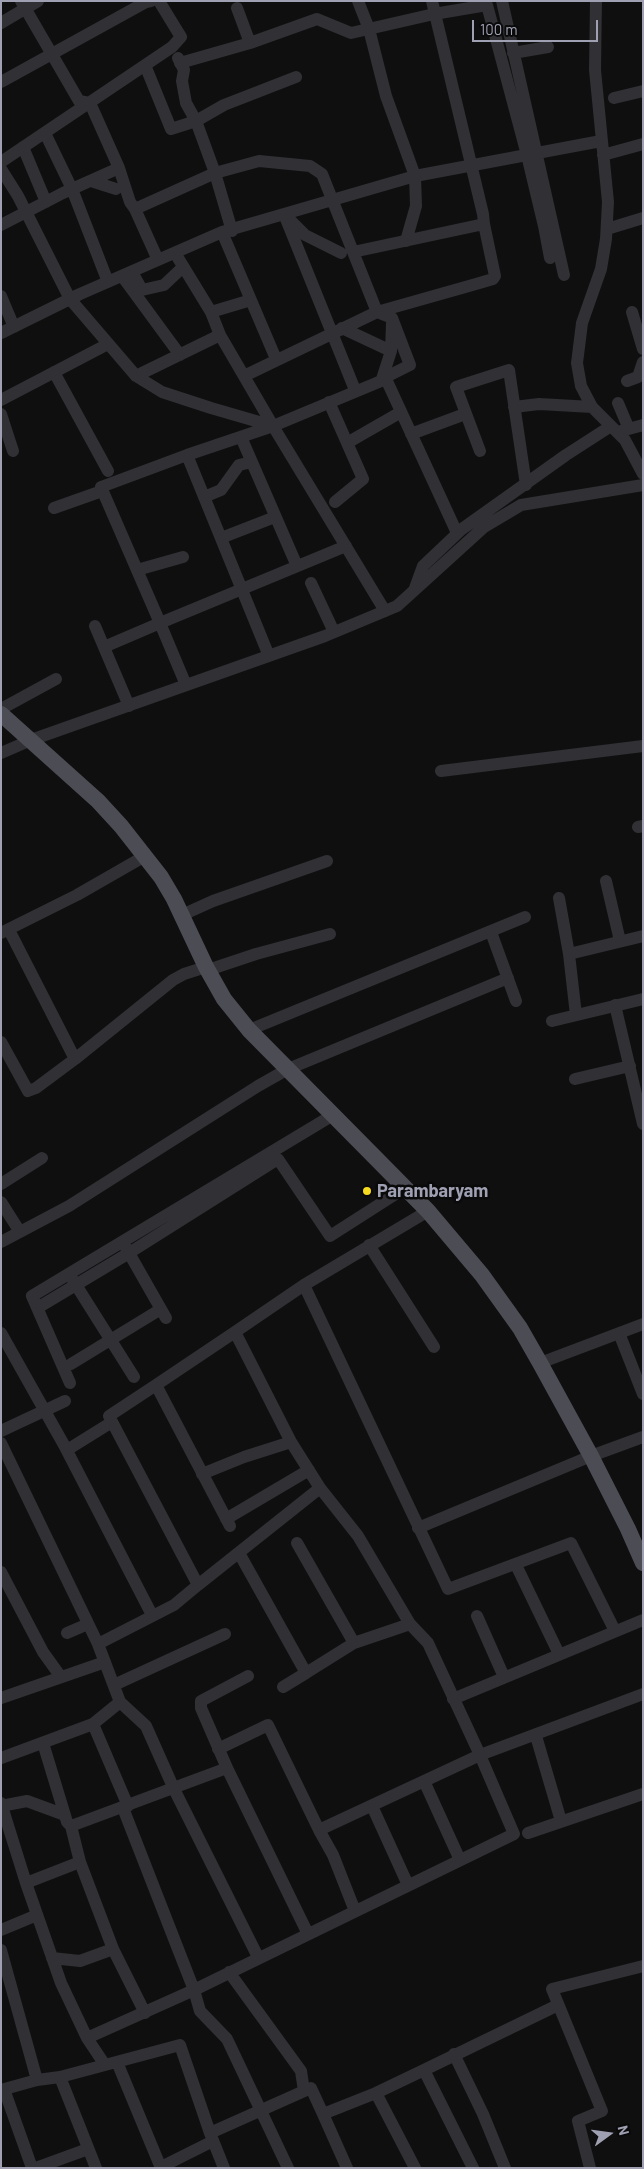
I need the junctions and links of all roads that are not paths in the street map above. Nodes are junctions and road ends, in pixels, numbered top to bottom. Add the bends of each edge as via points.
1 (38, 1) edge
2 (151, 1) edge
3 (158, 1) edge
4 (358, 1) edge
5 (502, 1) edge
6 (596, 1) edge
7 (23, 5) edge
8 (237, 8) dead end
9 (433, 8) edge
10 (1, 23) edge
11 (369, 29) junction
12 (250, 43) junction
13 (548, 46) dead end
14 (172, 47) junction
15 (513, 53) junction
16 (50, 54) junction
17 (180, 63) junction
18 (145, 65) junction
19 (296, 77) dead end
20 (1, 82) edge
21 (643, 91) edge
22 (614, 98) dead end
23 (90, 103) junction
24 (196, 122) junction
25 (45, 133) junction
26 (602, 141) junction
27 (643, 144) edge
28 (24, 147) junction
29 (531, 155) junction
30 (603, 155) junction
31 (1, 162) edge
32 (471, 166) junction
33 (119, 168) junction
34 (1, 169) edge
35 (215, 173) junction
36 (415, 176) junction
37 (90, 180) junction
38 (72, 189) junction
39 (116, 189) dead end
40 (332, 199) junction
41 (46, 202) junction
42 (135, 210) junction
43 (26, 213) junction
44 (284, 214) junction
45 (643, 218) edge
46 (484, 224) junction
47 (1, 225) edge
48 (607, 229) junction
49 (227, 231) junction
50 (406, 241) junction
51 (347, 252) junction
52 (175, 253) junction
53 (550, 258) dead end
54 (158, 260) junction
55 (183, 267) junction
56 (127, 274) junction
57 (564, 274) dead end
58 (108, 282) junction
59 (1, 296) edge
60 (70, 299) junction
61 (251, 300) junction
62 (211, 312) junction
63 (377, 312) junction
64 (632, 312) dead end
65 (392, 318) junction
66 (14, 327) junction
67 (337, 330) junction
68 (1, 333) edge
69 (220, 335) junction
70 (108, 344) junction
71 (643, 348) edge
72 (391, 351) junction
73 (180, 354) junction
74 (276, 359) junction
75 (643, 362) edge
76 (54, 372) junction
77 (136, 376) junction
78 (244, 376) junction
79 (382, 379) junction
80 (627, 381) dead end
81 (355, 390) junction
82 (1, 400) edge
83 (329, 402) junction
84 (618, 403) dead end
85 (514, 407) junction
86 (592, 407) junction
87 (401, 412) junction
88 (1, 414) edge
89 (465, 414) junction
90 (643, 425) edge
91 (273, 426) junction
92 (619, 429) junction
93 (411, 434) junction
94 (241, 437) junction
95 (347, 443) junction
96 (13, 452) dead end
97 (480, 452) dead end
98 (187, 455) junction
99 (252, 462) junction
100 (108, 471) dead end
101 (643, 474) edge
102 (526, 484) junction
103 (643, 485) edge
104 (102, 490) junction
105 (204, 497) junction
106 (335, 502) dead end
107 (54, 508) dead end
108 (275, 517) junction
109 (458, 533) junction
110 (221, 538) junction
111 (346, 546) junction
112 (183, 557) dead end
113 (297, 566) junction
114 (137, 570) junction
115 (311, 583) dead end
116 (242, 589) junction
117 (414, 590) junction
118 (385, 611) junction
119 (160, 623) junction
120 (95, 626) dead end
121 (334, 632) junction
122 (104, 647) junction
123 (269, 656) junction
124 (56, 680) dead end
125 (186, 685) junction
126 (128, 706) junction
127 (1, 709) edge
128 (1, 714) edge
129 (31, 740) junction
130 (643, 746) edge
131 (1, 753) edge
132 (441, 771) dead end
133 (145, 856) junction
134 (327, 861) dead end
135 (606, 881) dead end
136 (560, 898) dead end
137 (182, 915) junction
138 (525, 918) dead end
139 (4, 929) edge
140 (491, 932) junction
141 (330, 934) dead end
142 (643, 936) edge
143 (620, 941) junction
144 (569, 954) junction
145 (207, 969) junction
146 (508, 978) junction
147 (643, 999) edge
148 (516, 1001) dead end
149 (615, 1005) junction
150 (576, 1014) junction
151 (552, 1021) dead end
152 (249, 1030) junction
153 (1, 1042) edge
154 (75, 1059) junction
155 (630, 1066) junction
156 (288, 1069) junction
157 (575, 1079) dead end
158 (641, 1110) edge
159 (337, 1119) junction
160 (643, 1124) edge
161 (42, 1158) dead end
162 (278, 1158) junction
163 (1, 1184) edge
164 (405, 1188) junction
165 (1, 1202) edge
166 (428, 1211) junction
167 (20, 1232) junction
168 (1, 1242) edge
169 (369, 1245) junction
170 (126, 1248) junction
171 (72, 1279) junction
172 (304, 1285) junction
173 (39, 1307) dead end
174 (643, 1324) edge
175 (235, 1332) junction
176 (1, 1333) edge
177 (619, 1333) junction
178 (112, 1340) junction
179 (434, 1347) dead end
180 (540, 1363) junction
181 (71, 1364) dead end
182 (134, 1377) dead end
183 (70, 1383) dead end
184 (156, 1385) junction
185 (643, 1394) edge
186 (65, 1401) dead end
187 (45, 1410) junction
188 (112, 1422) junction
189 (1, 1431) edge
190 (643, 1437) edge
191 (291, 1442) junction
192 (1, 1443) edge
193 (67, 1450) junction
194 (591, 1456) junction
195 (308, 1470) junction
196 (202, 1474) junction
197 (320, 1488) junction
198 (418, 1528) junction
199 (297, 1543) dead end
200 (239, 1553) junction
201 (643, 1563) edge
202 (516, 1565) junction
203 (1, 1572) edge
204 (198, 1585) junction
205 (152, 1615) junction
206 (477, 1616) dead end
207 (643, 1620) edge
208 (88, 1624) junction
209 (410, 1624) junction
210 (615, 1631) junction
211 (67, 1633) dead end
212 (225, 1634) dead end
213 (354, 1643) junction
214 (98, 1644) junction
215 (559, 1654) junction
216 (105, 1662) junction
217 (306, 1673) junction
218 (248, 1676) dead end
219 (61, 1677) junction
220 (504, 1677) junction
221 (114, 1685) junction
222 (283, 1687) dead end
223 (643, 1694) edge
224 (1, 1698) edge
225 (453, 1699) junction
226 (120, 1702) junction
227 (93, 1724) junction
228 (536, 1736) junction
229 (42, 1743) junction
230 (218, 1748) junction
231 (480, 1755) junction
232 (1, 1758) edge
233 (228, 1768) junction
234 (424, 1782) junction
235 (174, 1789) junction
236 (643, 1794) edge
237 (2, 1805) edge
238 (372, 1806) junction
239 (126, 1807) junction
240 (65, 1815) junction
241 (562, 1822) junction
242 (72, 1826) junction
243 (319, 1830) junction
244 (528, 1833) dead end
245 (460, 1860) junction
246 (80, 1862) junction
247 (26, 1883) junction
248 (408, 1885) junction
249 (355, 1911) junction
250 (37, 1915) junction
251 (1, 1930) edge
252 (308, 1934) junction
253 (113, 1949) junction
254 (1, 1950) edge
255 (258, 1957) junction
256 (52, 1958) junction
257 (643, 1966) edge
258 (229, 1972) junction
259 (5, 1980) edge
260 (194, 1990) junction
261 (558, 2005) junction
262 (145, 2013) junction
263 (87, 2038) junction
264 (454, 2054) junction
265 (111, 2063) junction
266 (424, 2070) junction
267 (60, 2077) junction
268 (37, 2080) junction
269 (2, 2089) edge
270 (304, 2091) junction
271 (376, 2093) junction
272 (261, 2110) junction
273 (323, 2114) junction
274 (212, 2137) junction
275 (88, 2149) junction
276 (161, 2167) edge
277 (34, 2168) edge
278 (96, 2168) edge
279 (224, 2168) edge
280 (288, 2168) edge
281 (347, 2168) edge
282 (415, 2168) edge
283 (473, 2168) edge
284 (505, 2168) edge
285 (590, 2168) edge

1 - 7 street
2 - 16 street
3 - 14 street via 181,36
4 - 11 street
5 - 15 street
6 - 26 street via 595,70
7 - 10 street
7 - 16 street
8 - 12 street
9 - 11 street
9 - 29 street via 487,5
9 - 32 street
11 - 12 street via 351,33 317,19
11 - 36 street via 386,96
12 - 17 street
13 - 15 street
14 - 17 street
14 - 18 street
15 - 29 street
16 - 20 street
16 - 23 street via 80,101
17 - 24 street via 184,70 182,81 186,103
18 - 23 street
18 - 24 street via 171,130
19 - 24 street via 224,105
21 - 22 street
23 - 25 street
23 - 33 street
24 - 35 street
25 - 28 street
25 - 38 street
26 - 29 street
26 - 30 street
27 - 30 street
28 - 31 street
28 - 41 street
29 - 32 street
29 - 53 street
29 - 57 street
30 - 48 street
32 - 36 street
32 - 46 street
33 - 37 street
33 - 42 street
34 - 43 street
35 - 40 street via 259,161 310,166 322,174
35 - 42 street
35 - 49 street
36 - 40 street
36 - 50 street via 416,206
37 - 38 street
37 - 39 street
38 - 41 street
38 - 58 street
40 - 44 street
40 - 51 street
41 - 43 street
42 - 54 street
43 - 47 street
43 - 60 street
44 - 49 street
44 - 51 street via 305,235
44 - 67 street
45 - 48 street
46 - 50 street
46 - 63 street via 494,267 493,279
48 - 86 street via 600,269 582,323 576,363 581,386
49 - 52 street
49 - 61 street
50 - 51 street
51 - 63 street
52 - 54 street
52 - 55 street
54 - 56 street
55 - 56 street via 164,285 142,290
55 - 62 street
56 - 58 street
56 - 73 street
58 - 60 street
59 - 66 street
60 - 66 street
60 - 70 street
61 - 62 street
61 - 74 street
62 - 69 street
63 - 65 street
63 - 67 street
64 - 71 street
65 - 72 street
65 - 79 street via 410,365
66 - 68 street
67 - 72 street
67 - 74 street
67 - 81 street
69 - 73 street
69 - 78 street
70 - 76 street
70 - 77 street
72 - 79 street
73 - 77 street
74 - 78 street
75 - 80 street via 638,377
76 - 82 street
76 - 100 street
77 - 91 street via 162,392
78 - 91 street
79 - 81 street
79 - 87 street via 386,379
81 - 83 street
83 - 91 street
83 - 95 street
84 - 92 street
85 - 86 street via 539,404
85 - 89 street via 508,370 456,387
85 - 102 street
86 - 92 street
87 - 93 street
87 - 95 street
88 - 96 street
89 - 93 street
89 - 97 street
90 - 92 street
91 - 94 street
91 - 111 street
92 - 101 street
92 - 102 street
93 - 109 street
94 - 98 street
94 - 99 street
95 - 106 street via 363,479
98 - 104 street via 101,487
98 - 105 street
99 - 105 street via 239,465 221,490
99 - 108 street
102 - 109 street
103 - 117 street via 521,505 484,527
104 - 107 street
104 - 114 street
105 - 110 street
108 - 110 street
108 - 113 street
109 - 117 street via 423,566
110 - 116 street
111 - 113 street
111 - 118 street
112 - 114 street
113 - 116 street
114 - 119 street
115 - 121 street
116 - 119 street
116 - 123 street
117 - 118 street via 397,606
118 - 121 street
119 - 122 street
119 - 125 street
120 - 122 street
121 - 123 street
122 - 126 street
123 - 125 street
124 - 127 street
125 - 126 street
126 - 129 street
128 - 129 main road
129 - 131 street
129 - 133 main road via 98,801
130 - 132 street
133 - 137 main road
133 - 139 street via 77,895
134 - 137 street
135 - 143 street
136 - 144 street
137 - 145 main road
138 - 140 street
139 - 154 street
140 - 146 street
140 - 152 street
141 - 145 street
142 - 143 street
143 - 144 street
144 - 150 street
145 - 152 main road via 224,999
145 - 154 street via 173,980
146 - 148 street
146 - 156 street
147 - 149 street
149 - 150 street
149 - 155 street
150 - 151 street
152 - 156 main road
153 - 154 street via 28,1091
155 - 157 street
155 - 158 street
156 - 159 main road
156 - 167 street via 69,1206
158 - 160 street
159 - 162 street
159 - 164 main road
159 - 170 street
161 - 163 street
162 - 164 street via 330,1236
162 - 170 street
164 - 166 main road
165 - 167 street
166 - 169 street
166 - 180 main road via 482,1275 520,1328
167 - 168 street
169 - 172 street
169 - 179 street
170 - 171 street
170 - 178 street via 164,1314
171 - 173 street
171 - 178 street
171 - 183 street via 32,1296
172 - 175 street
172 - 198 street
174 - 177 street
175 - 184 street
175 - 191 street
176 - 187 street
177 - 180 street
177 - 185 street
178 - 181 street
178 - 182 street
180 - 194 main road
184 - 188 street via 109,1416
184 - 196 street
186 - 187 street
187 - 189 street
187 - 193 street
188 - 193 street
188 - 204 street
190 - 194 street
191 - 195 street
191 - 196 street via 244,1456
192 - 208 street
193 - 205 street
194 - 198 street
194 - 201 main road
195 - 196 street via 228,1523
195 - 197 street
197 - 200 street
197 - 209 street via 358,1536
198 - 202 street via 448,1589
199 - 213 street
200 - 204 street
200 - 217 street
202 - 210 street via 571,1543
202 - 215 street
203 - 219 street via 43,1652
204 - 205 street via 174,1605
205 - 214 street
206 - 220 street
207 - 210 street
208 - 211 street
208 - 214 street
209 - 213 street
209 - 225 street via 428,1643
210 - 215 street
212 - 221 street
213 - 217 street
214 - 216 street
215 - 220 street
216 - 219 street
216 - 221 street
217 - 222 street
218 - 230 street via 201,1701
219 - 224 street
220 - 225 street
221 - 226 street
223 - 228 street
225 - 231 street
226 - 227 street
226 - 235 street via 146,1726
227 - 229 street
227 - 239 street
228 - 231 street
228 - 241 street
229 - 232 street
229 - 240 street
230 - 233 street
230 - 243 street via 268,1725
231 - 234 street
231 - 245 street via 514,1834
233 - 235 street
233 - 252 street
234 - 238 street
234 - 245 street
235 - 239 street
235 - 255 street
236 - 241 street
237 - 240 street via 27,1801
237 - 247 street
238 - 243 street
238 - 248 street
239 - 242 street
239 - 260 street
240 - 242 street
241 - 244 street
242 - 246 street
243 - 249 street via 333,1855
245 - 248 street
246 - 247 street
246 - 253 street
247 - 250 street
248 - 249 street
249 - 252 street
250 - 251 street
250 - 256 street
252 - 255 street
253 - 256 street via 80,1961
253 - 262 street
254 - 259 street
255 - 258 street
256 - 263 street
257 - 261 street via 552,1990
258 - 260 street
258 - 270 street via 301,2071
259 - 268 street
260 - 262 street
260 - 272 street via 200,2011 227,2039
261 - 264 street
261 - 285 street via 602,2112 578,2121
262 - 263 street
263 - 265 street
264 - 266 street
264 - 284 street
265 - 267 street
265 - 274 street via 180,2044
265 - 276 street
266 - 271 street
266 - 283 street
267 - 268 street
267 - 275 street
268 - 269 street
269 - 277 street
270 - 272 street
270 - 273 street via 311,2088
271 - 273 street
271 - 282 street
272 - 274 street
272 - 280 street
273 - 281 street
274 - 276 street
274 - 279 street
275 - 277 street
275 - 278 street

